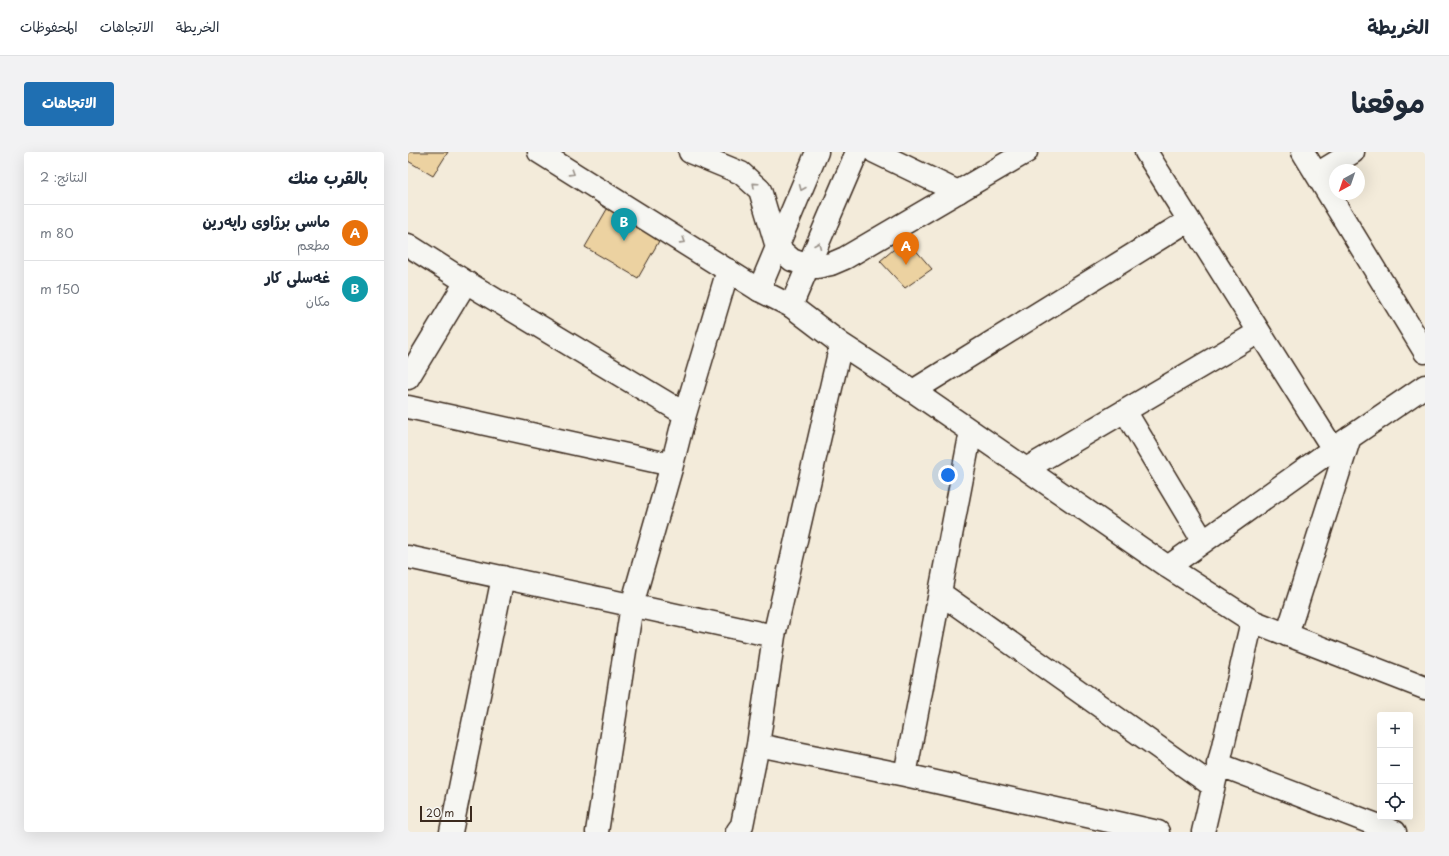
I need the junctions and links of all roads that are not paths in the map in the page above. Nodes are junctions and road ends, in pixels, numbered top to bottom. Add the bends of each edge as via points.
1 (539, 152) edge
2 (690, 152) edge
3 (817, 152) edge
4 (857, 152) edge
5 (875, 152) edge
6 (1001, 152) edge
7 (1026, 152) edge
8 (1146, 152) edge
9 (1303, 152) edge
10 (1353, 152) edge
11 (992, 173) junction
12 (1317, 174) junction
13 (958, 192) junction
14 (1189, 220) junction
15 (408, 245) edge
16 (776, 247) junction
17 (809, 266) junction
18 (728, 270) junction
19 (466, 282) junction
20 (759, 290) junction
21 (792, 306) junction
22 (1259, 332) junction
23 (841, 344) junction
24 (1425, 352) edge
25 (408, 378) edge
26 (1425, 386) edge
27 (913, 391) junction
28 (408, 407) edge
29 (1124, 411) junction
30 (685, 414) junction
31 (971, 431) junction
32 (1350, 437) junction
33 (1333, 449) junction
34 (672, 465) junction
35 (1026, 469) junction
36 (1203, 541) junction
37 (408, 557) edge
38 (1168, 567) junction
39 (503, 577) junction
40 (940, 593) junction
41 (632, 605) junction
42 (1252, 621) junction
43 (1287, 635) junction
44 (774, 636) junction
45 (1424, 686) edge
46 (758, 744) junction
47 (1218, 764) junction
48 (904, 775) junction
49 (1213, 786) junction
50 (1349, 824) edge
51 (741, 830) edge
52 (451, 832) edge
53 (597, 832) edge
54 (1158, 832) edge
55 (1203, 832) edge
56 (1395, 832) edge

1 -> 18 street
16 -> 2 street via 760,190 741,173
3 -> 16 street
17 -> 4 street
5 - 13 street
6 - 11 street
7 - 11 street
8 - 14 street
9 - 12 street
10 - 12 street
11 - 13 street
12 - 24 street
13 - 17 street via 832,264
14 - 22 street
14 - 27 street
15 - 19 street
16 - 17 street via 792,260
16 - 20 street
17 - 21 street
18 - 20 street
18 - 30 street
19 - 25 street
19 - 30 street
20 - 21 street
21 - 23 street
22 - 29 street
22 - 33 street
23 - 27 street
23 - 44 street
26 - 32 street
27 - 31 street
28 - 34 street
29 - 35 street
29 - 36 street
30 - 34 street
31 - 35 street
31 - 40 street
32 - 33 street
32 - 43 street
33 - 36 street
34 - 41 street
35 - 38 street
36 - 38 street
37 - 39 street
38 - 42 street
39 - 41 street
39 - 52 street
40 - 48 street
40 - 49 street
41 - 44 street
41 - 53 street
42 - 43 street
42 - 47 street
43 - 45 street
44 - 46 street
46 - 48 street
46 - 51 street
47 - 49 street
47 - 50 street
48 - 54 street
49 - 55 street
50 - 56 street

